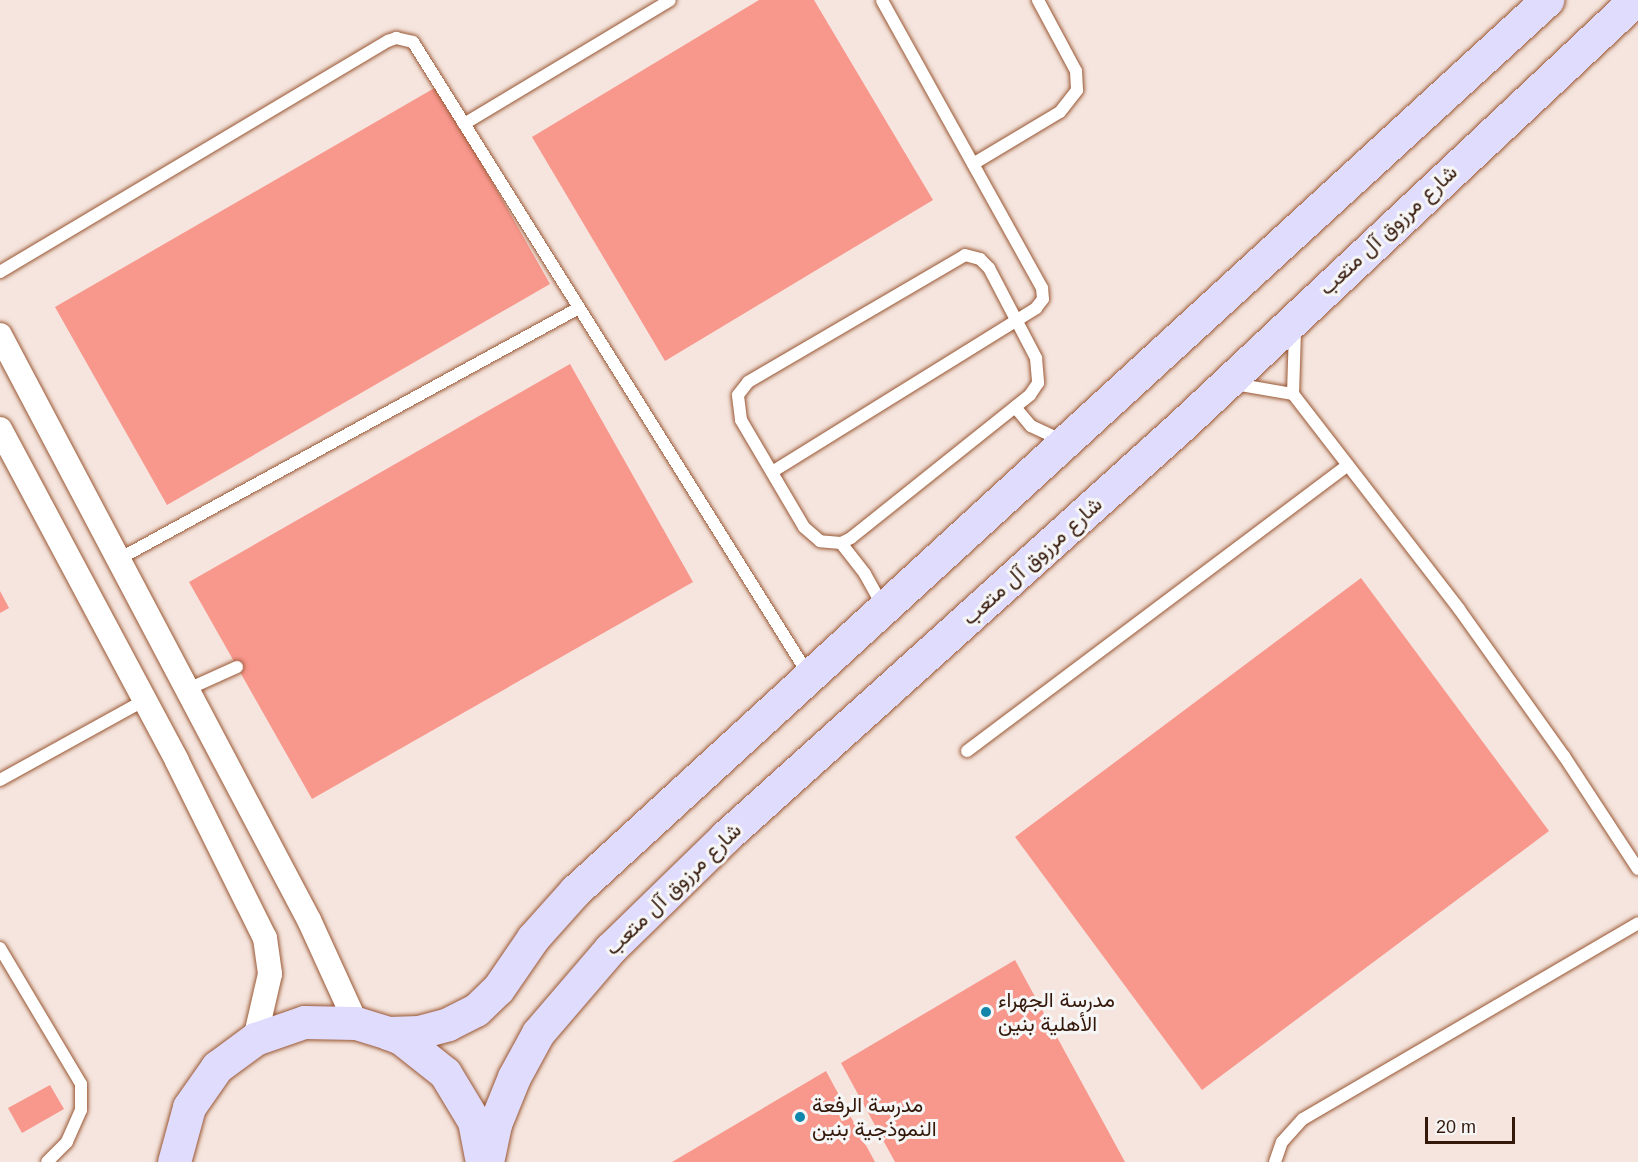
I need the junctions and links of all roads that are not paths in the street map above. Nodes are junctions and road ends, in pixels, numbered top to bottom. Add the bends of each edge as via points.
1 (670, 0) edge
2 (882, 0) edge
3 (1038, 0) edge
4 (1547, 0) edge
5 (1635, 0) edge
6 (464, 124) junction
7 (974, 164) junction
8 (0, 272) edge
9 (577, 309) junction
10 (1299, 313) junction
11 (1017, 320) junction
12 (0, 336) edge
13 (1225, 385) junction
14 (1293, 394) junction
15 (1015, 407) junction
16 (0, 429) edge
17 (1065, 441) junction
18 (1348, 465) junction
19 (772, 472) junction
20 (841, 543) junction
21 (117, 560) junction
22 (884, 610) junction
23 (237, 667) dead end
24 (811, 678) junction
25 (186, 690) junction
26 (145, 700) junction
27 (967, 751) dead end
28 (0, 780) edge
29 (1638, 869) edge
30 (1638, 923) edge
31 (0, 948) edge
32 (356, 1023) junction
33 (388, 1033) junction
34 (255, 1039) junction
35 (189, 1107) junction
36 (47, 1162) edge
37 (151, 1162) edge
38 (174, 1162) edge
39 (482, 1162) edge
40 (487, 1162) edge
41 (1275, 1162) edge

1 - 6 lane
2 - 7 lane
3 - 7 lane via 1076,71 1077,90 1060,112
4 - 17 main road
5 - 10 main road, شارع مرزوق آل متعب
6 - 8 lane via 418,48 396,38
6 - 9 lane
7 - 11 lane via 1042,288 1040,304
9 - 21 lane
9 - 24 lane
10 - 13 main road, شارع مرزوق آل متعب
10 - 14 lane via 1291,353
11 - 15 lane via 1040,375 1035,390
11 - 19 lane
11 - 19 lane via 985,263 973,256 957,257 748,382 738,395 737,412
12 - 21 street
13 - 14 lane via 1259,386
13 - 40 main road, شارع مرزوق آل متعب via 726,837 610,949 538,1033 506,1096
14 - 18 lane
15 - 17 lane via 1042,433
15 - 20 lane
16 - 26 street
17 - 22 main road
18 - 27 lane
18 - 29 lane via 1479,636
19 - 20 lane via 810,535 820,541
20 - 22 lane via 866,574
21 - 25 street
22 - 24 main road
23 - 25 lane
24 - 33 main road via 574,891 533,938 498,989 476,1010 438,1027
25 - 32 street via 309,920
26 - 28 lane
26 - 34 street via 265,938 270,974
30 - 41 lane via 1303,1119 1282,1142
31 - 36 lane via 81,1084 81,1110 67,1142
32 - 33 main road
32 - 34 main road via 304,1022
33 - 39 main road via 401,1038 445,1073 474,1121
34 - 35 main road via 217,1067
35 - 37 main road
35 - 38 main road

